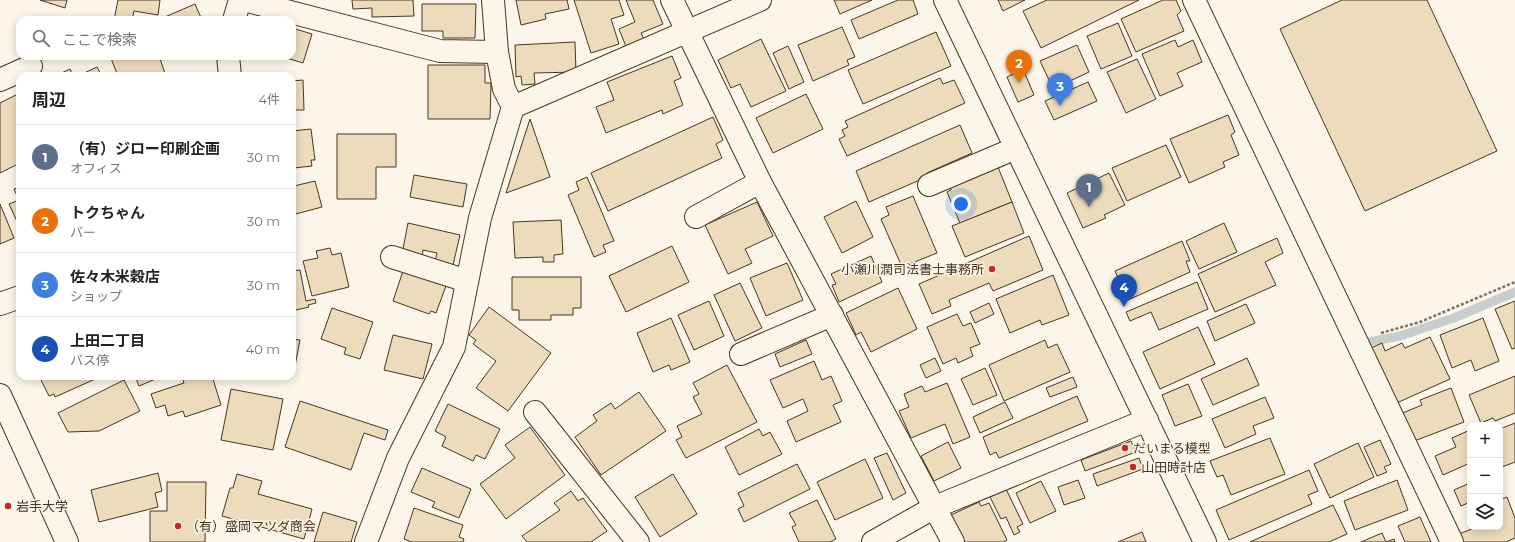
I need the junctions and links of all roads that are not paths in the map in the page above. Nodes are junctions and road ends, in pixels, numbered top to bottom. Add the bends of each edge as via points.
1 (240, 0) edge
2 (244, 0) edge
3 (493, 0) edge
4 (672, 0) edge
5 (760, 0) edge
6 (945, 0) edge
7 (1194, 0) edge
8 (235, 16) edge
9 (687, 31) junction
10 (497, 52) junction
11 (228, 60) edge
12 (31, 66) dead end
13 (18, 72) edge
14 (230, 72) edge
15 (16, 73) edge
16 (0, 80) edge
17 (513, 107) junction
18 (1016, 148) junction
19 (760, 182) junction
20 (929, 185) dead end
21 (696, 217) dead end
22 (392, 257) dead end
23 (467, 281) junction
24 (16, 298) edge
25 (0, 304) edge
26 (832, 315) junction
27 (741, 354) dead end
28 (0, 395) edge
29 (535, 412) dead end
30 (1146, 420) junction
31 (935, 507) junction
32 (67, 542) edge
33 (366, 542) edge
34 (638, 542) edge
35 (873, 542) edge
36 (953, 542) edge
37 (1205, 542) edge
38 (1452, 542) edge

1 - 8 street
2 - 10 street via 440,51
3 - 10 street
4 - 9 street
5 - 9 street
6 - 18 street
7 - 38 street
9 - 17 street
9 - 19 street
10 - 17 street via 504,89
11 - 14 street
12 - 13 street
15 - 16 street
17 - 23 street via 480,218
18 - 20 street
18 - 30 street
19 - 21 street
19 - 26 street
22 - 23 street
23 - 33 street via 454,347 398,458
24 - 25 street
26 - 27 street
26 - 31 street
28 - 32 street
29 - 34 street
30 - 31 street
30 - 37 street
31 - 35 street
31 - 36 street

